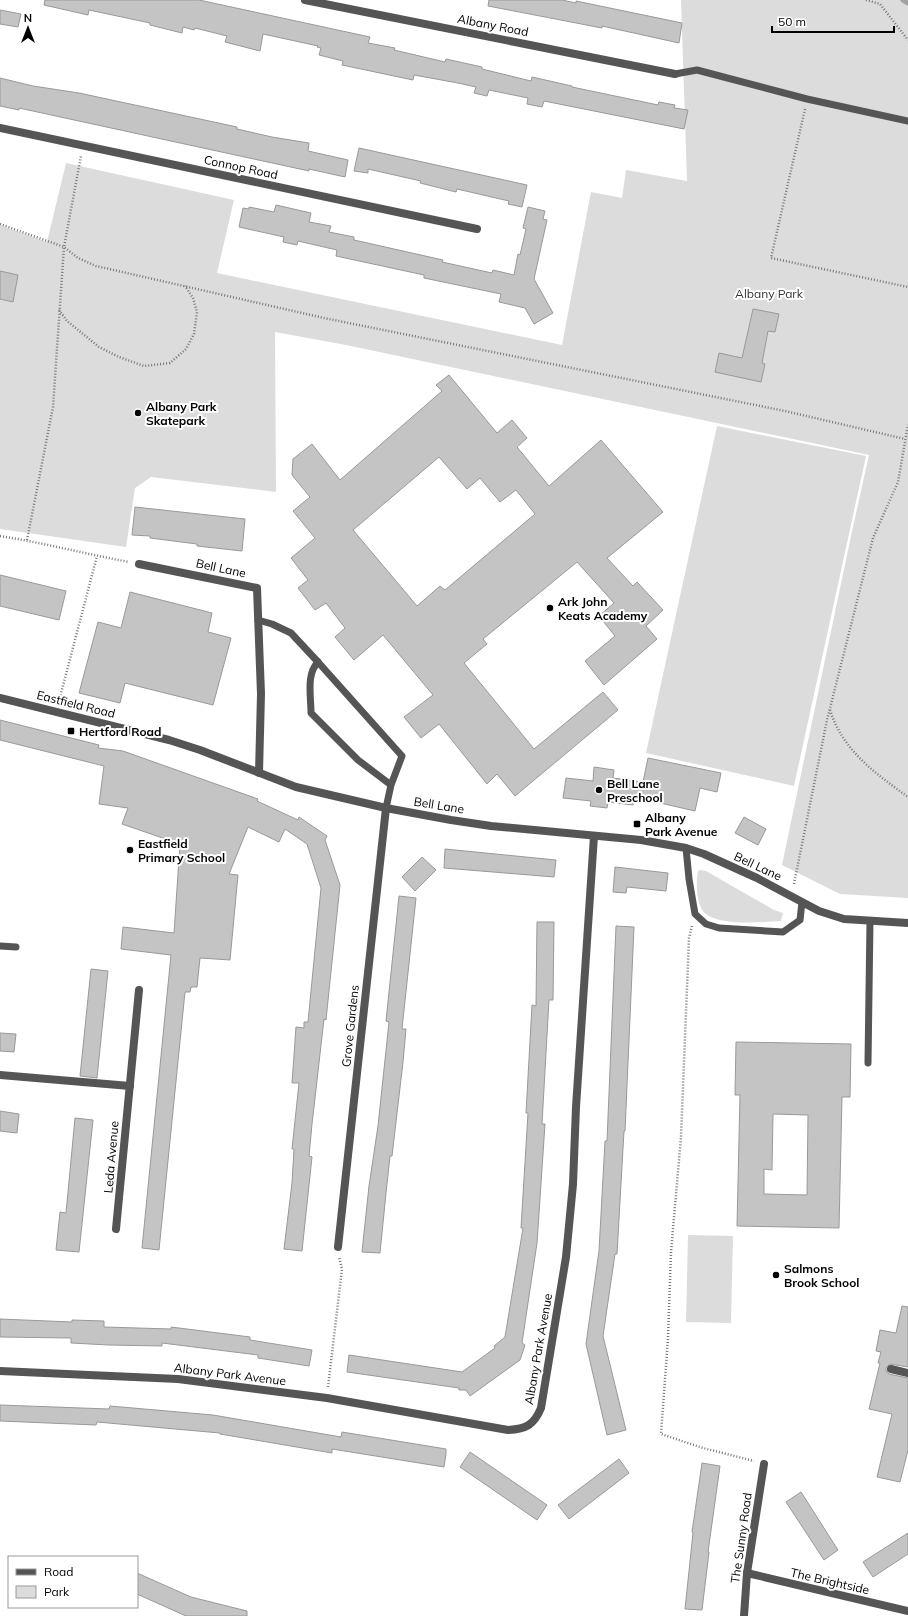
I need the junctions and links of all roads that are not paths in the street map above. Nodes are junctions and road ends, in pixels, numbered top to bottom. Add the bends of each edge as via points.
1 (305, 0) edge
2 (675, 74) joint
3 (908, 121) edge
4 (0, 128) edge
5 (477, 229) dead end
6 (139, 564) road end
7 (258, 620) junction
8 (318, 662) junction
9 (0, 698) edge
10 (259, 773) junction
11 (391, 785) junction
12 (386, 808) junction
13 (594, 836) junction
14 (686, 848) junction
15 (802, 902) junction
16 (870, 921) junction
17 (908, 923) edge
18 (0, 946) edge
19 (16, 947) dead end
20 (139, 990) dead end
21 (868, 1063) dead end
22 (0, 1075) edge
23 (130, 1086) junction
24 (116, 1229) dead end
25 (338, 1247) road end
26 (891, 1370) dead end
27 (0, 1371) edge
28 (908, 1373) edge
29 (764, 1464) road end
30 (747, 1573) junction
31 (908, 1612) edge
32 (744, 1616) edge

1 - 2 street, Albany Road
2 - 3 lane via 697,70 807,99
4 - 5 street, Connop Road
6 - 7 street, Bell Lane via 257,588
7 - 8 lane via 291,633
7 - 10 street, Bell Lane via 261,694
8 - 11 lane via 402,756
8 - 11 lane via 312,667 311,712 358,760
9 - 10 street, Eastfield Road via 169,740
10 - 12 street, Bell Lane via 296,787
11 - 12 lane
12 - 13 street, Bell Lane via 491,826
12 - 25 street, Grove Gardens
13 - 14 street, Bell Lane via 666,843
13 - 27 street, Albany Park Avenue via 573,1184 566,1257 541,1408 536,1419 528,1426 508,1430 327,1398 178,1379
14 - 15 street, Bell Lane via 757,878
14 - 15 lane via 696,914 706,924 720,928 783,932 800,920
15 - 16 street, Bell Lane via 844,919
16 - 17 street, Bell Lane
16 - 21 lane
18 - 19 lane
20 - 23 street, Leda Avenue
22 - 23 street
23 - 24 street, Leda Avenue
26 - 28 street
29 - 30 street, The Sunny Road
30 - 31 street, The Brightside
30 - 32 street, The Sunny Road

